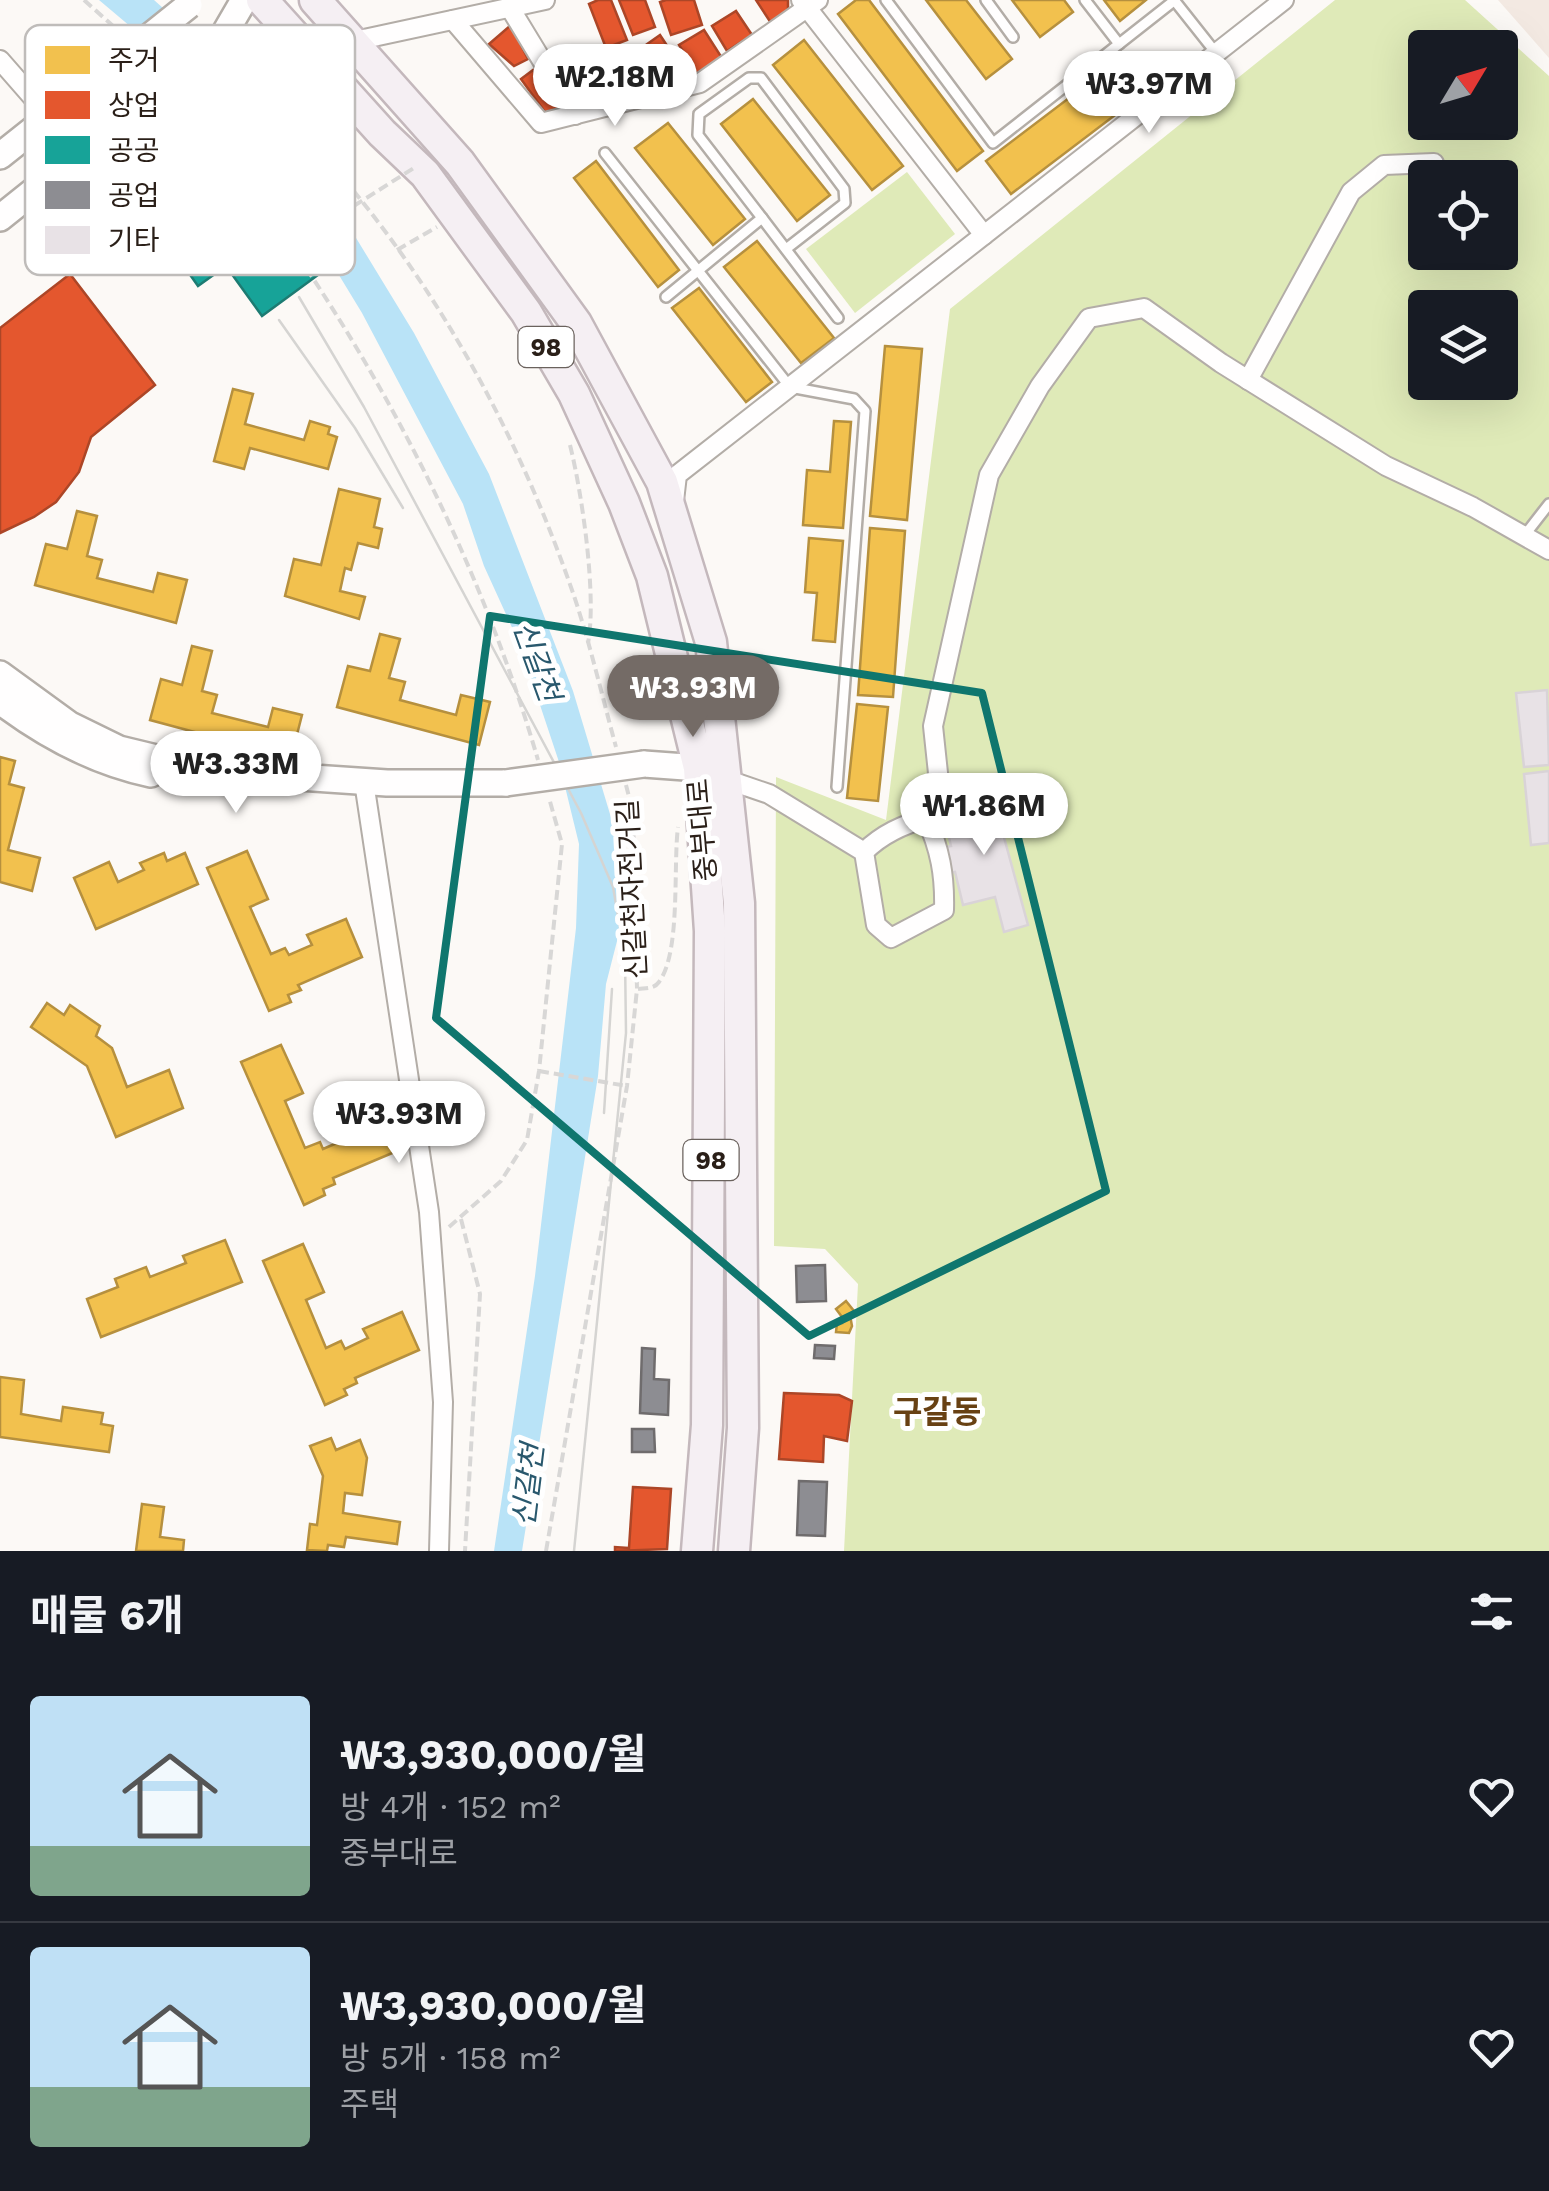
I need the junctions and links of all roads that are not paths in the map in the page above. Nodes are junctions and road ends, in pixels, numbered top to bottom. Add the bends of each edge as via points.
1 (244, 0) edge
2 (262, 0) edge
3 (315, 0) edge
4 (545, 0) edge
5 (886, 0) edge
6 (986, 0) edge
7 (1085, 0) edge
8 (1174, 0) edge
9 (1284, 0) edge
10 (198, 3) edge
11 (809, 3) edge
12 (467, 8) edge
13 (510, 8) junction
14 (453, 20) junction
15 (169, 25) edge
16 (234, 25) edge
17 (285, 25) edge
18 (336, 25) edge
19 (1014, 37) dead end
20 (355, 41) edge
21 (1119, 44) junction
22 (355, 48) edge
23 (1217, 53) junction
24 (0, 60) edge
25 (25, 85) edge
26 (355, 103) edge
27 (575, 115) junction
28 (25, 136) edge
29 (605, 153) dead end
30 (0, 156) edge
31 (1408, 164) edge
32 (25, 198) edge
33 (0, 218) edge
34 (762, 218) junction
35 (984, 235) junction
36 (786, 249) junction
37 (698, 271) junction
38 (666, 297) dead end
39 (838, 318) dead end
40 (1248, 380) junction
41 (790, 387) junction
42 (644, 448) junction
43 (677, 475) junction
44 (1549, 504) edge
45 (672, 513) junction
46 (1524, 536) junction
47 (1549, 550) edge
48 (0, 674) edge
49 (0, 700) edge
50 (698, 768) junction
51 (728, 780) junction
52 (837, 787) dead end
53 (365, 790) junction
54 (926, 818) junction
55 (864, 852) junction
56 (439, 1551) edge
57 (696, 1551) edge
58 (734, 1551) edge

1 - 16 street, bridge
2 - 17 main road, 중부대로 / 98
3 - 18 main road, 중부대로 / 98
4 - 13 street
5 - 21 lane via 993,143
6 - 19 lane
7 - 21 lane
8 - 21 lane
8 - 23 lane
9 - 23 street
10 - 15 street, bridge
11 - 27 street via 700,83
11 - 35 street
12 - 13 street
12 - 14 street
13 - 27 street
14 - 20 street
14 - 27 street via 541,123
22 - 42 main road, 중부대로 / 98 via 460,163 576,323
23 - 35 street
24 - 25 street
26 - 50 main road, 중부대로 / 98 via 459,216 574,394 652,576
28 - 30 street
29 - 37 lane
31 - 40 street via 1384,164 1350,192
32 - 33 street, bridge
34 - 36 lane
34 - 36 lane via 698,135 698,114 749,78 761,78 844,189 845,203
34 - 37 lane
35 - 41 street
36 - 39 lane
37 - 38 lane
37 - 41 lane
40 - 46 street via 1386,466
40 - 54 street via 1144,308 1088,318 989,475 933,726 938,772
41 - 43 street
41 - 52 lane via 854,399 865,411
42 - 43 street
42 - 45 main road, 중부대로 / 98
43 - 45 street
44 - 46 lane
45 - 51 main road, 중부대로 / 98 via 711,642
46 - 47 street
48 - 53 street via 70,725 119,749 210,770
49 - 53 street via 107,765 206,787
50 - 51 street
50 - 53 street, bridge via 634,769 393,800
50 - 57 main road, 중부대로 / 98 via 710,931 711,1201 708,1425
51 - 55 street via 770,794
51 - 58 main road, 중부대로 / 98 via 740,903 743,1428
53 - 56 street via 430,1229 444,1402
54 - 55 street
54 - 55 street via 945,875 944,910 912,929 891,938 876,925

